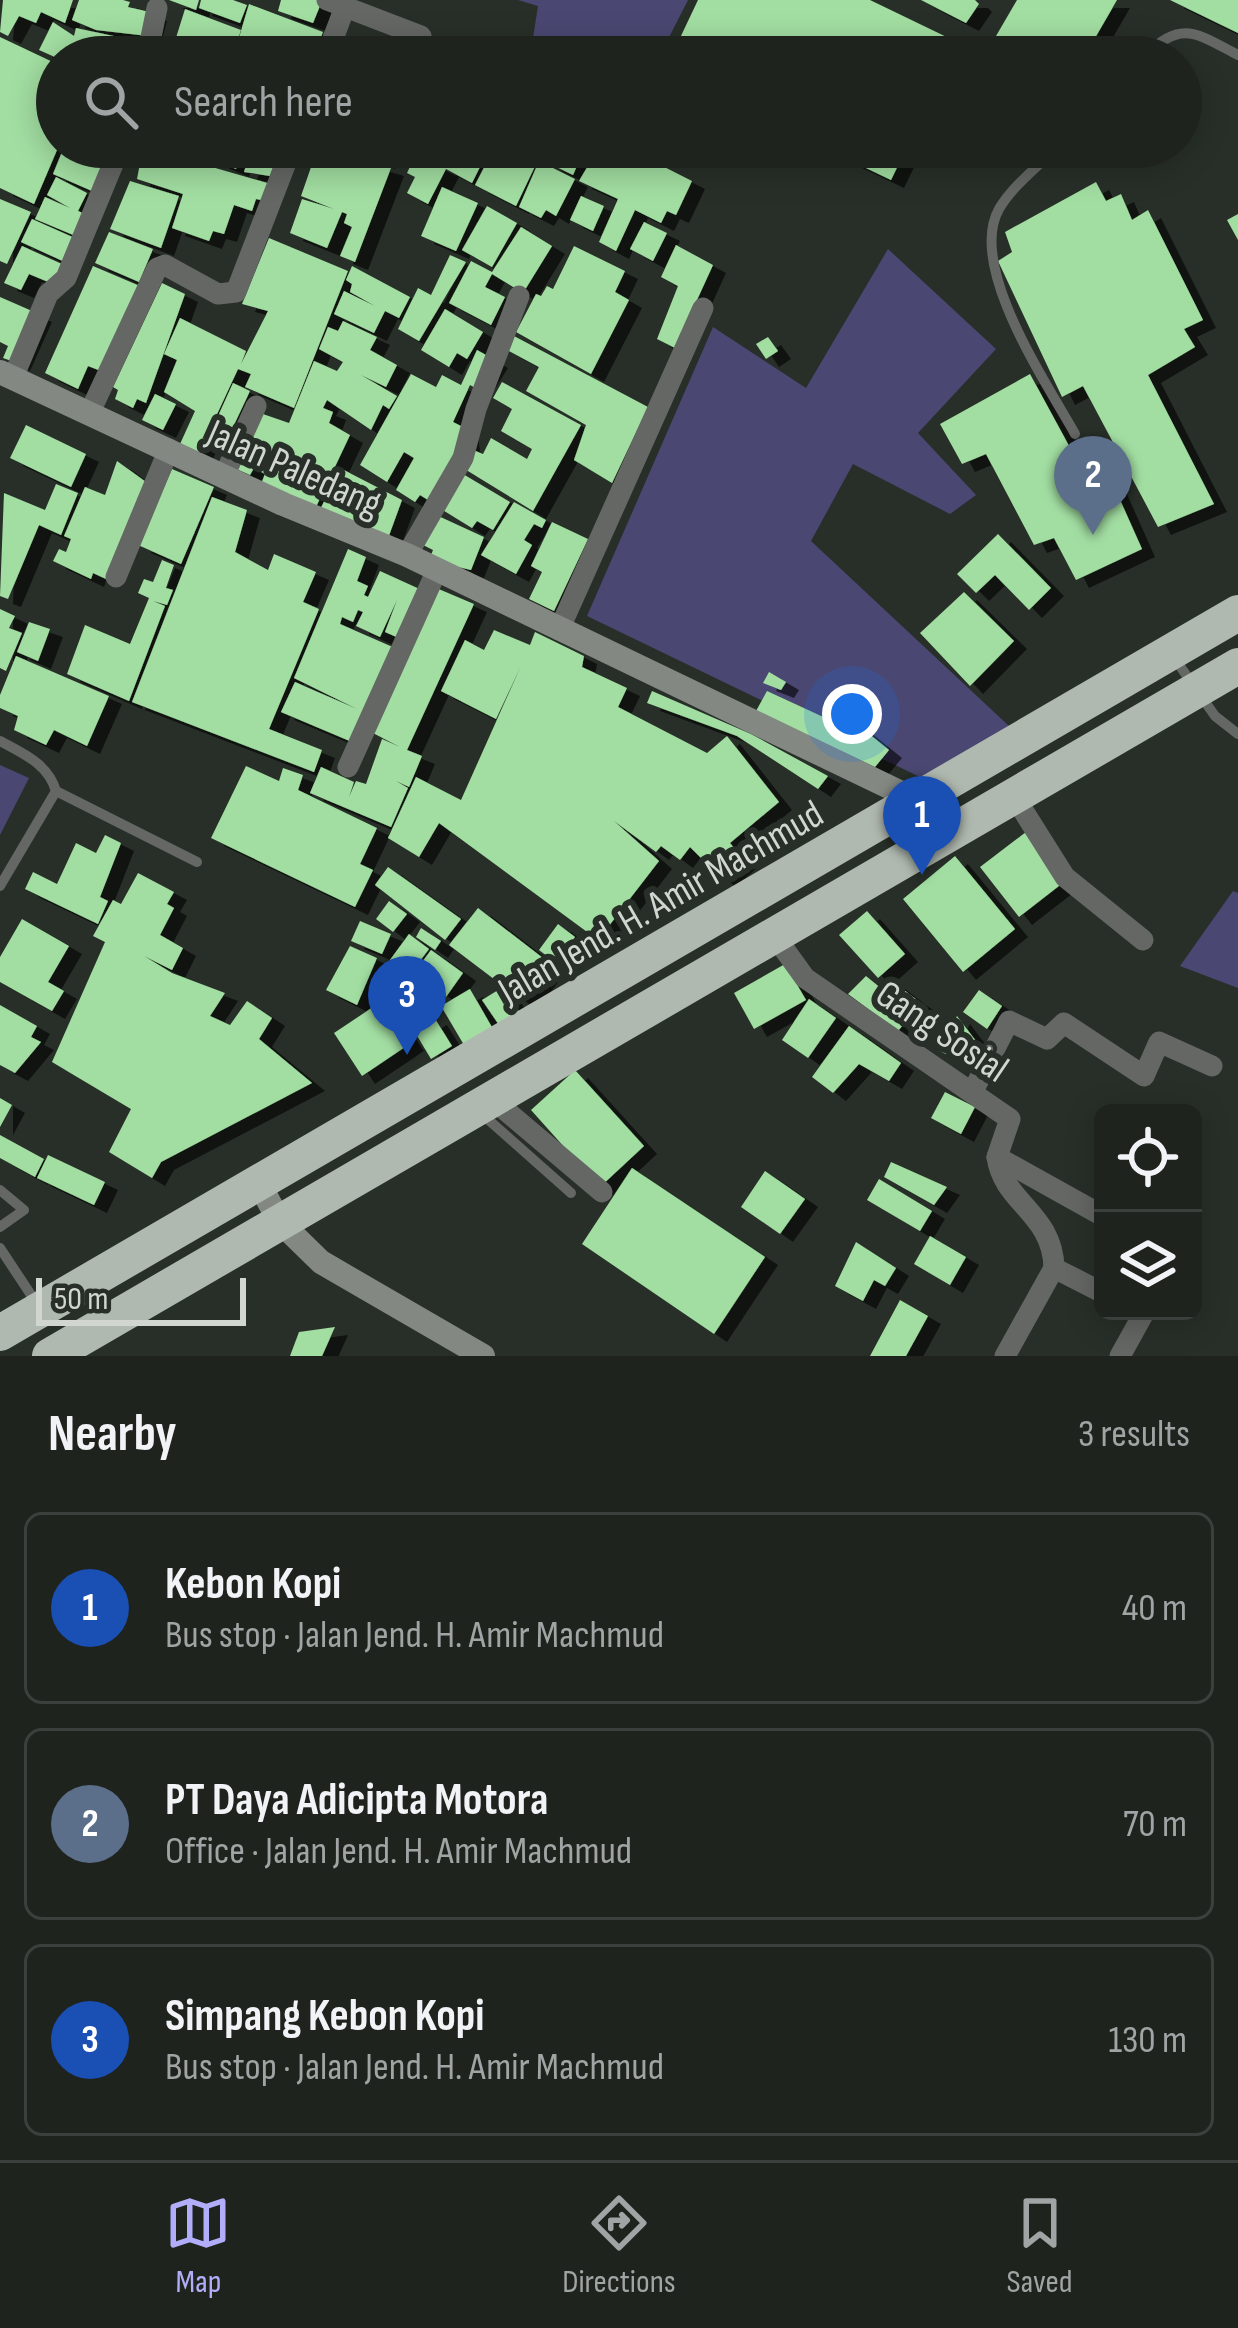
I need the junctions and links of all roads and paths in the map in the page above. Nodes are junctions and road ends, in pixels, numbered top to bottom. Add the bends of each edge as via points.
1 (134, 0) edge
2 (158, 4) edge
3 (336, 4) edge
4 (151, 36) edge
5 (330, 36) edge
6 (421, 36) dead end
7 (1164, 36) edge
8 (1195, 36) edge
9 (1202, 39) edge
10 (1238, 56) edge
11 (111, 168) edge
12 (284, 168) edge
13 (1037, 168) edge
14 (519, 296) dead end
15 (703, 308) dead end
16 (6, 375) edge
17 (256, 406) dead end
18 (88, 413) junction
19 (1075, 434) dead end
20 (170, 449) junction
21 (224, 476) junction
22 (407, 555) junction
23 (437, 570) junction
24 (116, 577) dead end
25 (1238, 613) edge
26 (559, 630) junction
27 (1170, 652) junction
28 (1238, 666) edge
29 (1196, 691) junction
30 (1238, 734) edge
31 (0, 741) edge
32 (348, 767) dead end
33 (56, 791) junction
34 (1014, 796) junction
35 (916, 800) junction
36 (197, 862) dead end
37 (0, 886) edge
38 (774, 935) junction
39 (1143, 940) dead end
40 (1212, 1066) dead end
41 (974, 1091) junction
42 (484, 1103) junction
43 (997, 1157) junction
44 (260, 1184) junction
45 (0, 1190) edge
46 (602, 1192) dead end
47 (571, 1193) dead end
48 (1096, 1212) edge
49 (279, 1221) junction
50 (0, 1227) edge
51 (0, 1248) edge
52 (1054, 1268) junction
53 (1094, 1288) edge
54 (40, 1310) junction
55 (1140, 1320) edge
56 (0, 1333) edge
57 (50, 1356) edge
58 (483, 1356) edge
59 (1005, 1356) edge
60 (1120, 1356) edge

1 - 2 street
2 - 4 street
3 - 5 street
3 - 6 street
7 - 8 lane
9 - 10 lane
11 - 16 street via 66,278 48,294
12 - 18 street via 236,292 218,294 157,268
13 - 19 lane via 1000,207 990,235 1003,293
14 - 22 street via 463,458
15 - 26 street
16 - 18 street, Jalan Paledang
17 - 21 street
18 - 20 street, Jalan Paledang
20 - 21 street, Jalan Paledang
20 - 24 street
21 - 22 street, Jalan Paledang
22 - 23 street, Jalan Paledang
23 - 26 street, Jalan Paledang
23 - 32 street
25 - 27 highway, Jalan Jend. H. Amir Machmud
26 - 35 street, Jalan Paledang
27 - 29 lane
27 - 35 highway, Jalan Jend. H. Amir Machmud
28 - 29 highway
29 - 30 lane
29 - 34 highway
31 - 33 lane via 36,761
33 - 36 lane
33 - 37 lane
34 - 38 highway
34 - 39 street via 1065,877
35 - 44 highway, Jalan Jend. H. Amir Machmud
38 - 41 street, Gang Sosial via 805,978
38 - 42 highway
40 - 41 street via 1159,1042 1144,1076 1064,1023 1047,1039 1009,1021
41 - 43 street, Gang Sosial via 1010,1119
42 - 46 street
42 - 47 lane
42 - 49 highway
43 - 48 street
43 - 52 street via 999,1174 1054,1246
44 - 49 street
44 - 54 highway, Jalan Jend. H. Amir Machmud
45 - 50 lane via 24,1210
49 - 57 highway
49 - 58 street via 320,1262
51 - 54 lane
52 - 53 street
52 - 59 street
54 - 56 highway, Jalan Jend. H. Amir Machmud
55 - 60 street

